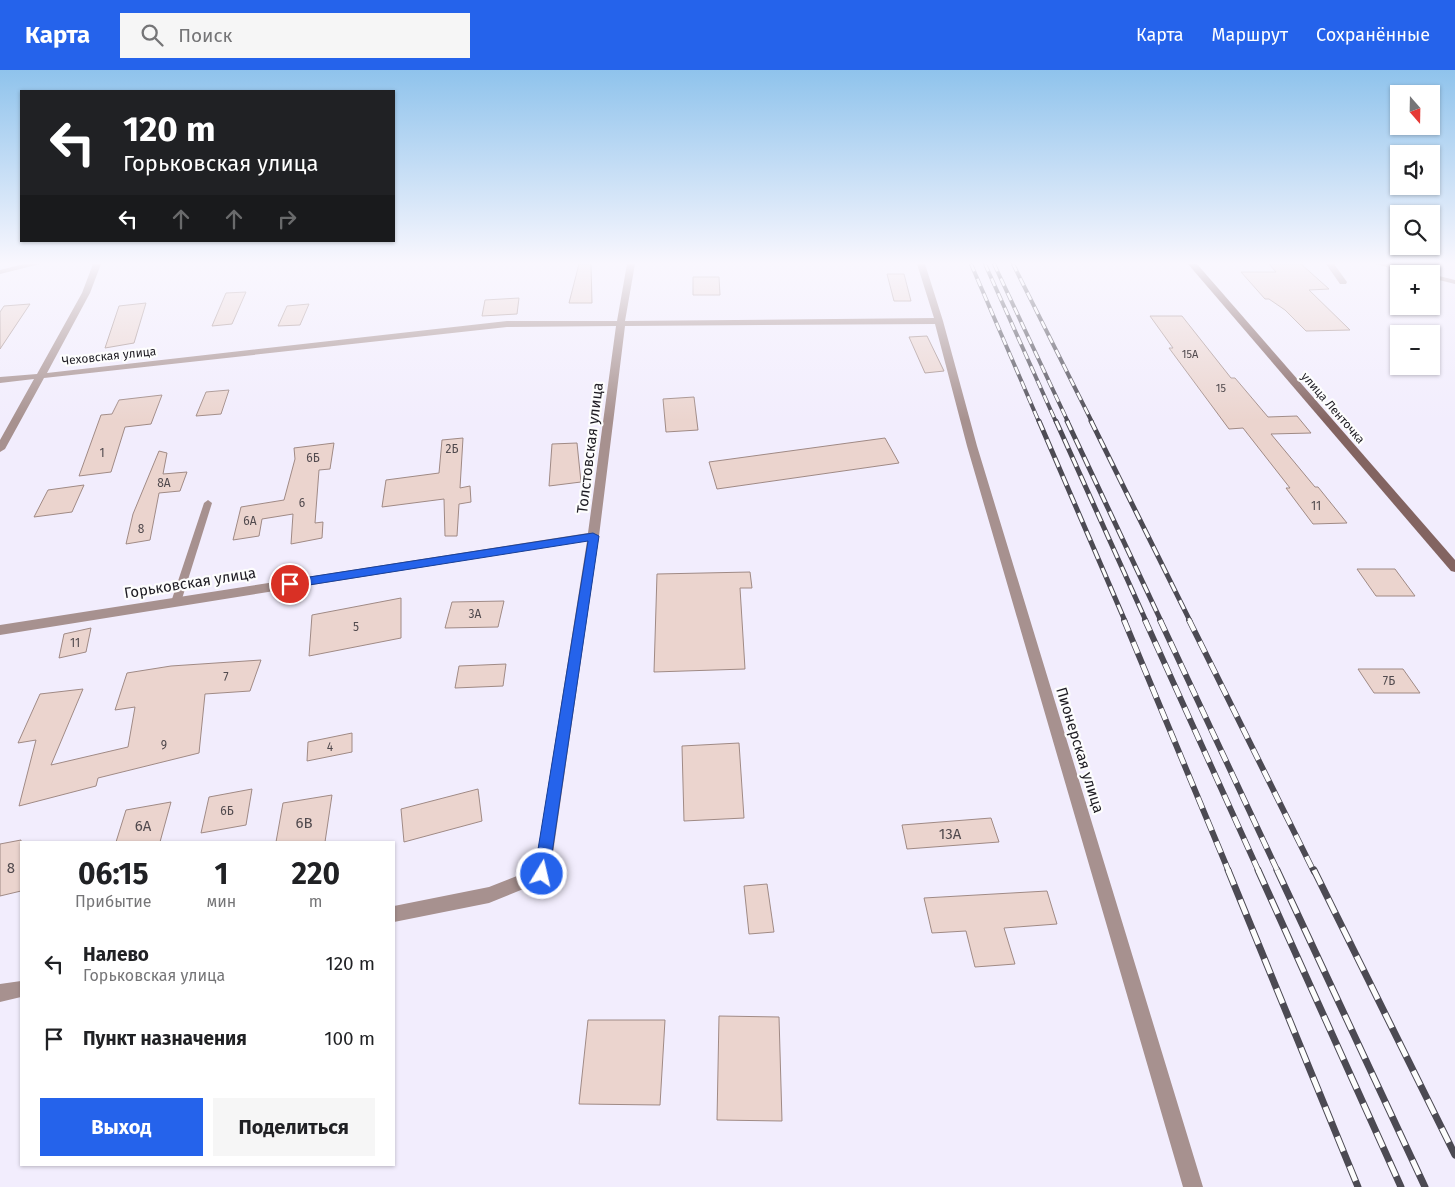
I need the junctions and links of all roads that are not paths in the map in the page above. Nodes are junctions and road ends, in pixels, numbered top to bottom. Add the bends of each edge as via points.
1 (73, 316) edge
2 (622, 316) edge
3 (937, 316) edge
4 (1237, 316) edge
5 (939, 321) junction
6 (621, 322) junction
7 (39, 375) junction
8 (0, 380) edge
9 (0, 449) edge
10 (208, 503) dead end
11 (593, 536) junction
12 (1455, 568) edge
13 (176, 602) junction
14 (0, 630) edge
15 (395, 914) edge
16 (20, 989) edge
17 (0, 993) edge
18 (1193, 1187) edge

1 - 7 street
2 - 6 street, Толстовская улица
3 - 5 street, Пионерская улица
4 - 12 main road, улица Ленточка
5 - 6 street, Чеховская улица
5 - 18 street, Пионерская улица via 972,446
6 - 7 street, Чеховская улица via 507,324
6 - 11 street, Толстовская улица
7 - 8 street, Чеховская улица
7 - 9 street
10 - 13 lane
11 - 13 street, Горьковская улица
11 - 15 street, Толстовская улица via 542,874 489,895
13 - 14 street, Горьковская улица
16 - 17 street

